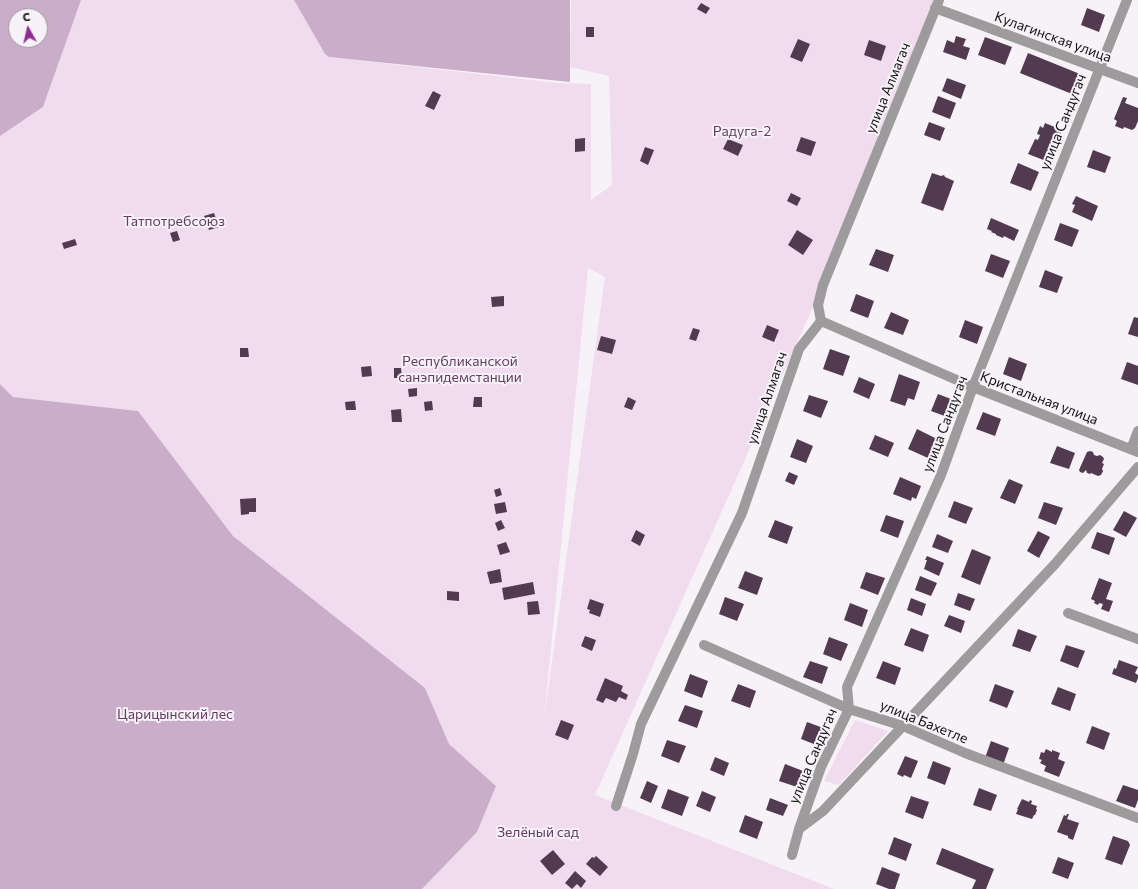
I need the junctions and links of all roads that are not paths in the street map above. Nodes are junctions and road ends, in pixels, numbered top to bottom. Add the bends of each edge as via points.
1 (1126, 0) edge
2 (937, 4) edge
3 (1100, 69) junction
4 (1138, 83) edge
5 (821, 321) junction
6 (973, 387) junction
7 (1138, 431) edge
8 (1134, 450) edge
9 (1138, 467) edge
10 (1068, 613) dead end
11 (1138, 639) edge
12 (704, 645) dead end
13 (849, 709) junction
14 (903, 726) junction
15 (616, 806) dead end
16 (1138, 818) edge
17 (799, 829) junction
18 (792, 855) dead end

1 - 3 street, улица Сандугач
2 - 3 street, Кулагинская улица
2 - 5 street, улица Алмагач via 823,285 818,305
3 - 4 street, Кулагинская улица
3 - 6 street, улица Сандугач
5 - 6 street, Кристальная улица
5 - 15 street, улица Алмагач via 799,349 742,513 641,724
6 - 8 street, Кристальная улица
6 - 13 street, улица Сандугач via 941,474 847,687
7 - 8 street
9 - 14 street via 1055,564
10 - 11 street
12 - 13 street, улица Бахетле
13 - 14 street, улица Бахетле
13 - 17 street, улица Сандугач via 821,767
14 - 16 street, улица Бахетле via 965,753
14 - 17 street via 823,811
17 - 18 street, улица Сандугач

